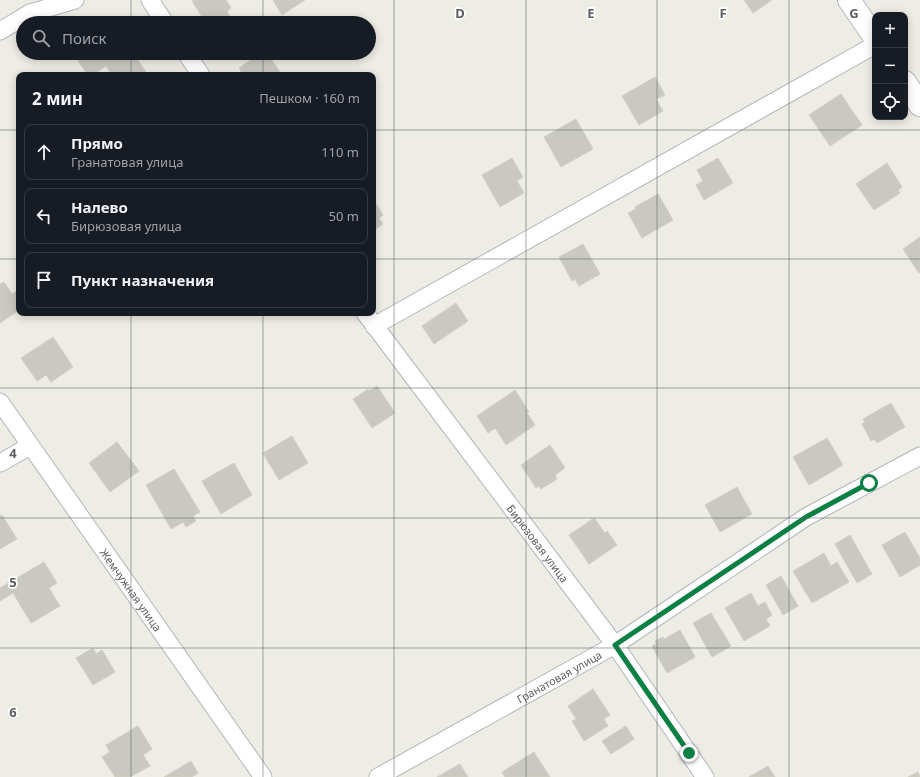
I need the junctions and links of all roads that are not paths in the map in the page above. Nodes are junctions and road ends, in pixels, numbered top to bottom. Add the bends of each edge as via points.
1 (75, 0) edge
2 (150, 0) edge
3 (849, 0) edge
4 (25, 16) edge
5 (161, 16) edge
6 (16, 21) edge
7 (0, 31) edge
8 (872, 34) edge
9 (872, 47) edge
10 (191, 60) edge
11 (199, 72) edge
12 (906, 84) edge
13 (920, 105) edge
14 (376, 315) edge
15 (369, 319) edge
16 (0, 402) edge
17 (30, 446) junction
18 (920, 456) edge
19 (0, 463) edge
20 (615, 645) junction
21 (263, 777) edge
22 (378, 777) edge
23 (705, 777) edge

1 - 4 street
2 - 5 street
3 - 8 main road
6 - 7 street
9 - 14 street
10 - 11 street
12 - 13 main road
15 - 20 street, Бирюзовая улица
16 - 17 street, Жемчужная улица
17 - 19 street
17 - 21 street, Жемчужная улица
18 - 20 street, Гранатовая улица via 806,517
20 - 22 street, Гранатовая улица
20 - 23 street, Бирюзовая улица

